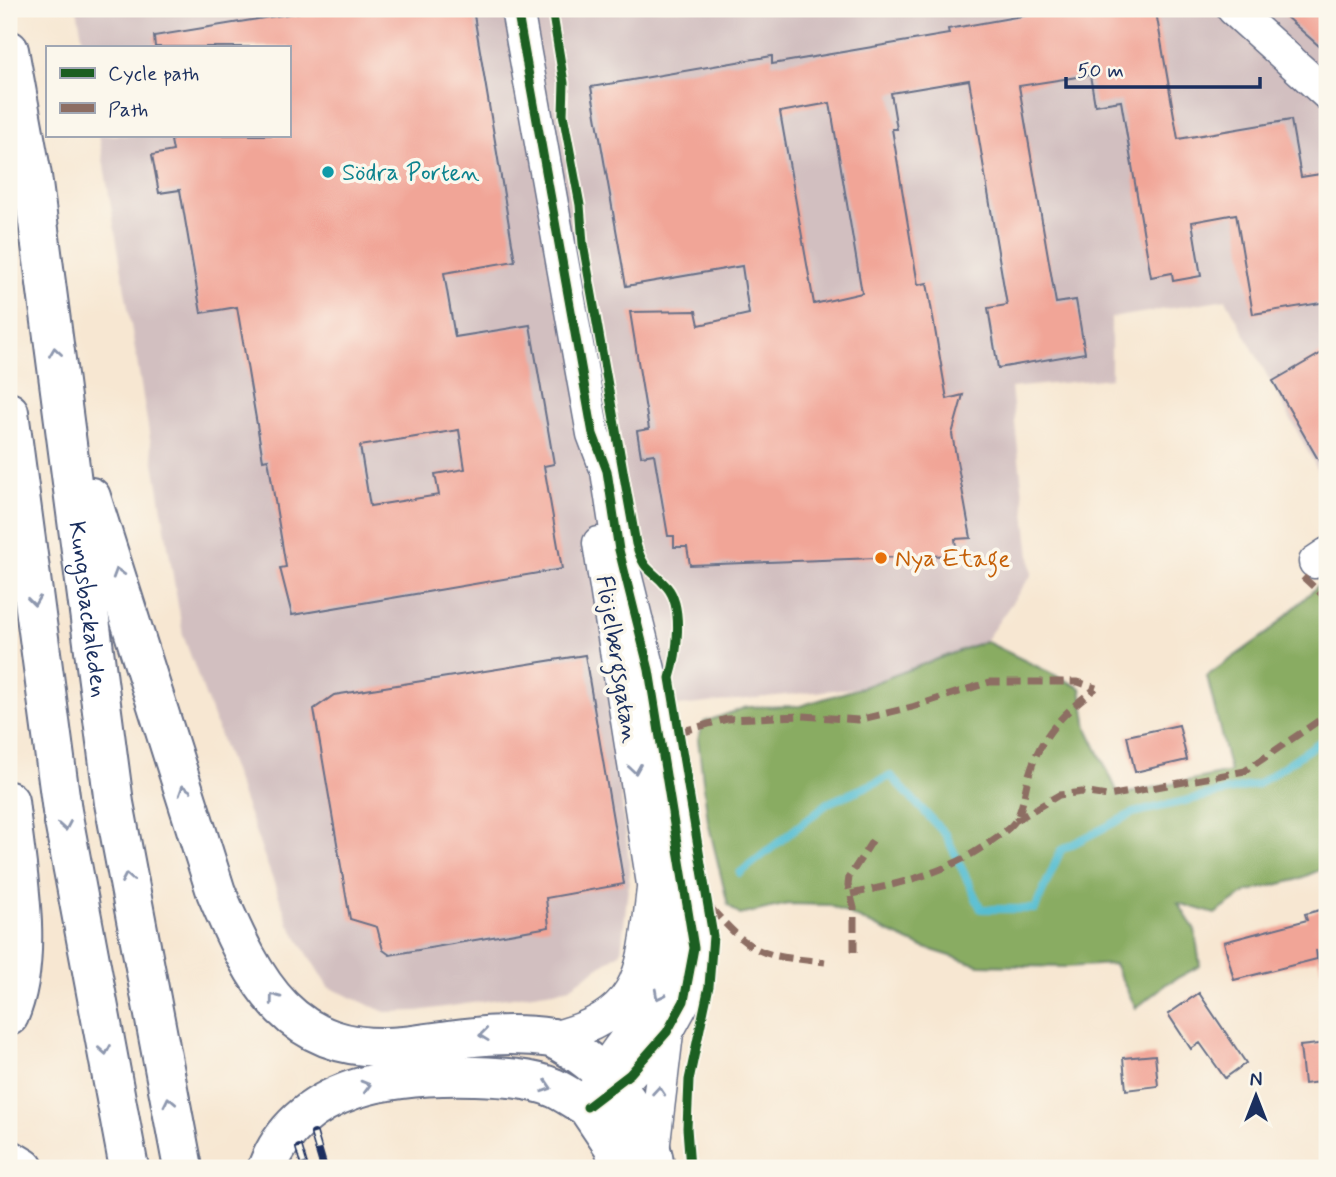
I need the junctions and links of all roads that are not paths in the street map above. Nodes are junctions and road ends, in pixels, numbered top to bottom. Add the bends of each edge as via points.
1 (517, 9) edge
2 (1233, 9) edge
3 (9, 50) edge
4 (1327, 94) edge
5 (9, 412) edge
6 (64, 420) junction
7 (593, 434) junction
8 (9, 801) edge
9 (653, 884) junction
10 (9, 1016) edge
11 (667, 1032) junction
12 (552, 1038) junction
13 (601, 1098) junction
14 (9, 1159) edge
15 (654, 1160) edge
16 (24, 1168) edge
17 (128, 1168) edge
18 (183, 1168) edge
19 (267, 1168) edge
20 (599, 1168) edge
21 (619, 1168) edge

1 - 7 street, Flöjelbergsgatan
2 - 4 street
6 -> 3 main road, Kungsbackaleden via 32,176
5 -> 17 main road via 62,811
12 -> 6 main road via 494,1033 365,1049 303,1027 277,1004 235,936 216,892 115,565
18 -> 6 main road, Kungsbackaleden via 114,803
7 -> 9 street, Flöjelbergsgatan via 592,500
7 - 11 street, Flöjelbergsgatan via 607,471 619,550 649,670 693,928 691,976
8 - 10 main road via 21,945 19,988
9 - 12 street, Flöjelbergsgatan via 646,952 630,992 602,1021
9 -> 13 street, Flöjelbergsgatan via 667,915 672,967
11 - 13 street, Flöjelbergsgatan via 644,1060
15 -> 11 street, Flöjelbergsgatan
12 - 13 main road, Flöjelbergsgatan via 581,1053
13 - 15 main road, Flöjelbergsgatan via 634,1110
19 -> 13 main road via 306,1114 336,1096 370,1084 432,1075 521,1080
13 - 20 main road
13 - 21 main road, Flöjelbergsgatan
14 - 16 main road

